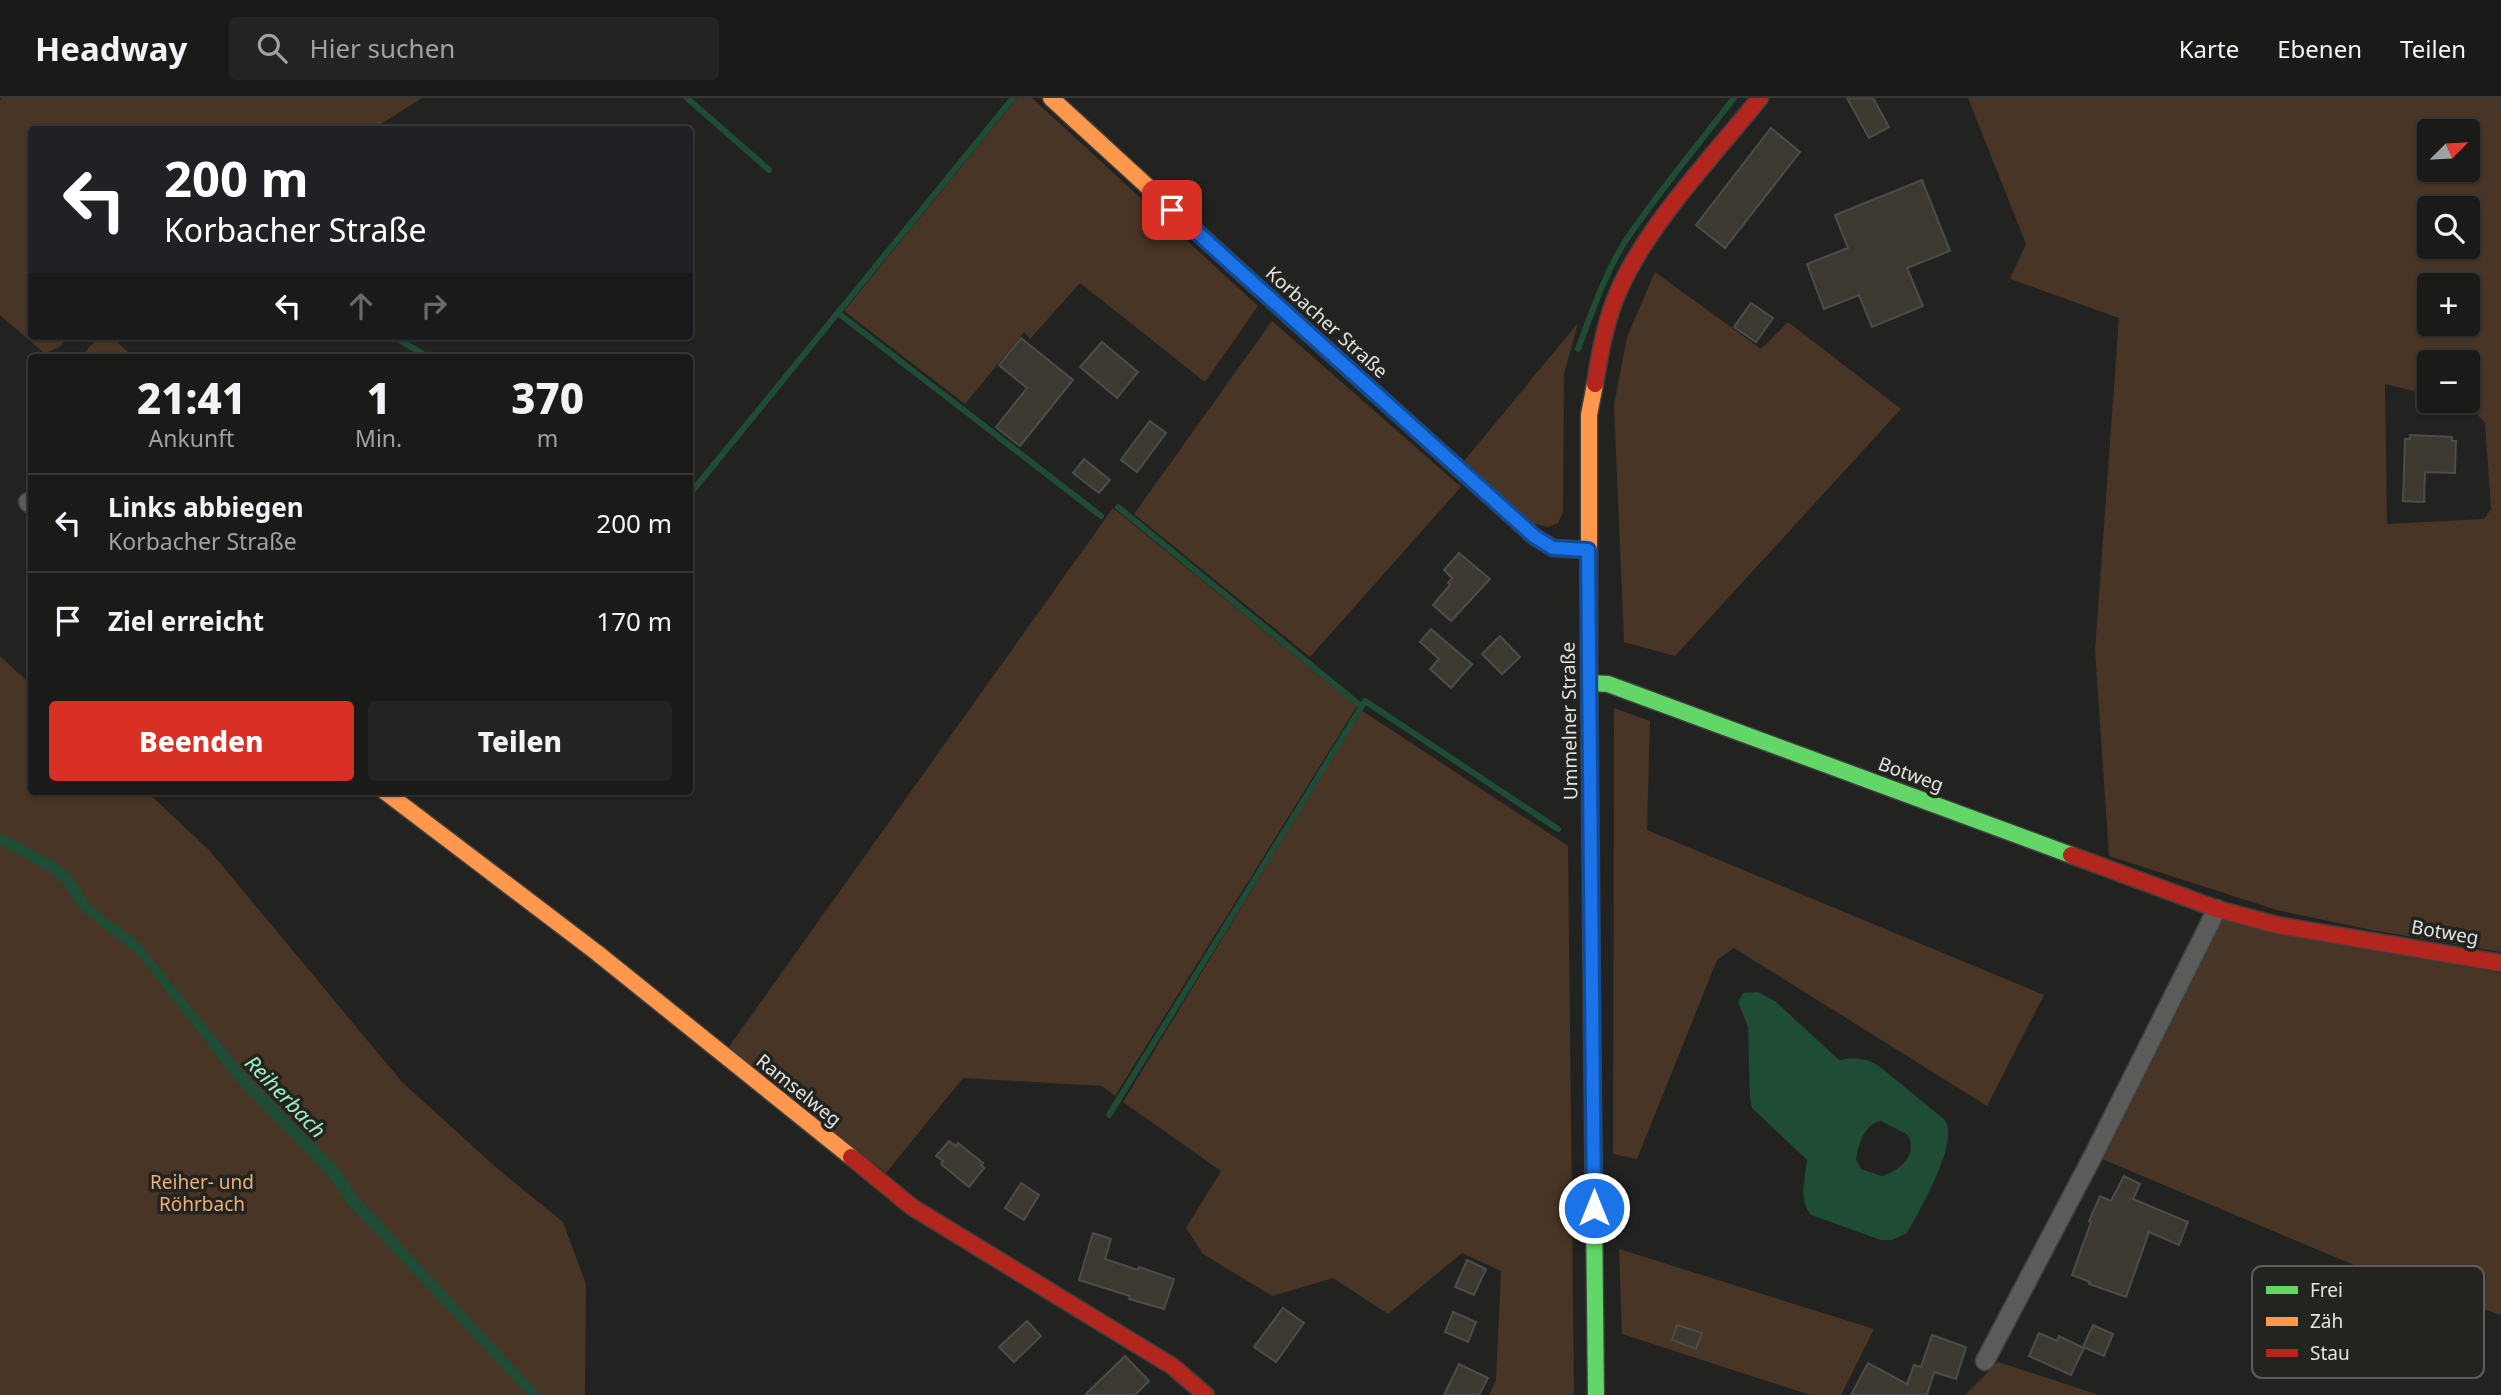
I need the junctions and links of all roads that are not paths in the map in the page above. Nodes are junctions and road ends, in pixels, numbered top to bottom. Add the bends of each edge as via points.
1 (1051, 98) edge
2 (1760, 98) edge
3 (1588, 550) junction
4 (1590, 683) junction
5 (388, 795) edge
6 (2217, 909) junction
7 (2501, 963) edge
8 (1985, 1361) dead end
9 (1206, 1395) edge
10 (1596, 1395) edge

1 - 3 street, Korbacher Straße via 1535,537 1553,548
2 - 3 street, Ummelner Straße via 1660,222 1619,290 1601,347 1589,415
3 - 4 street, Ummelner Straße
4 - 6 street, Botweg via 1608,684
4 - 10 street, Ummelner Straße
5 - 9 street, Ramselweg via 596,952 912,1207 1172,1366
6 - 7 street, Botweg via 2277,925
6 - 8 street

